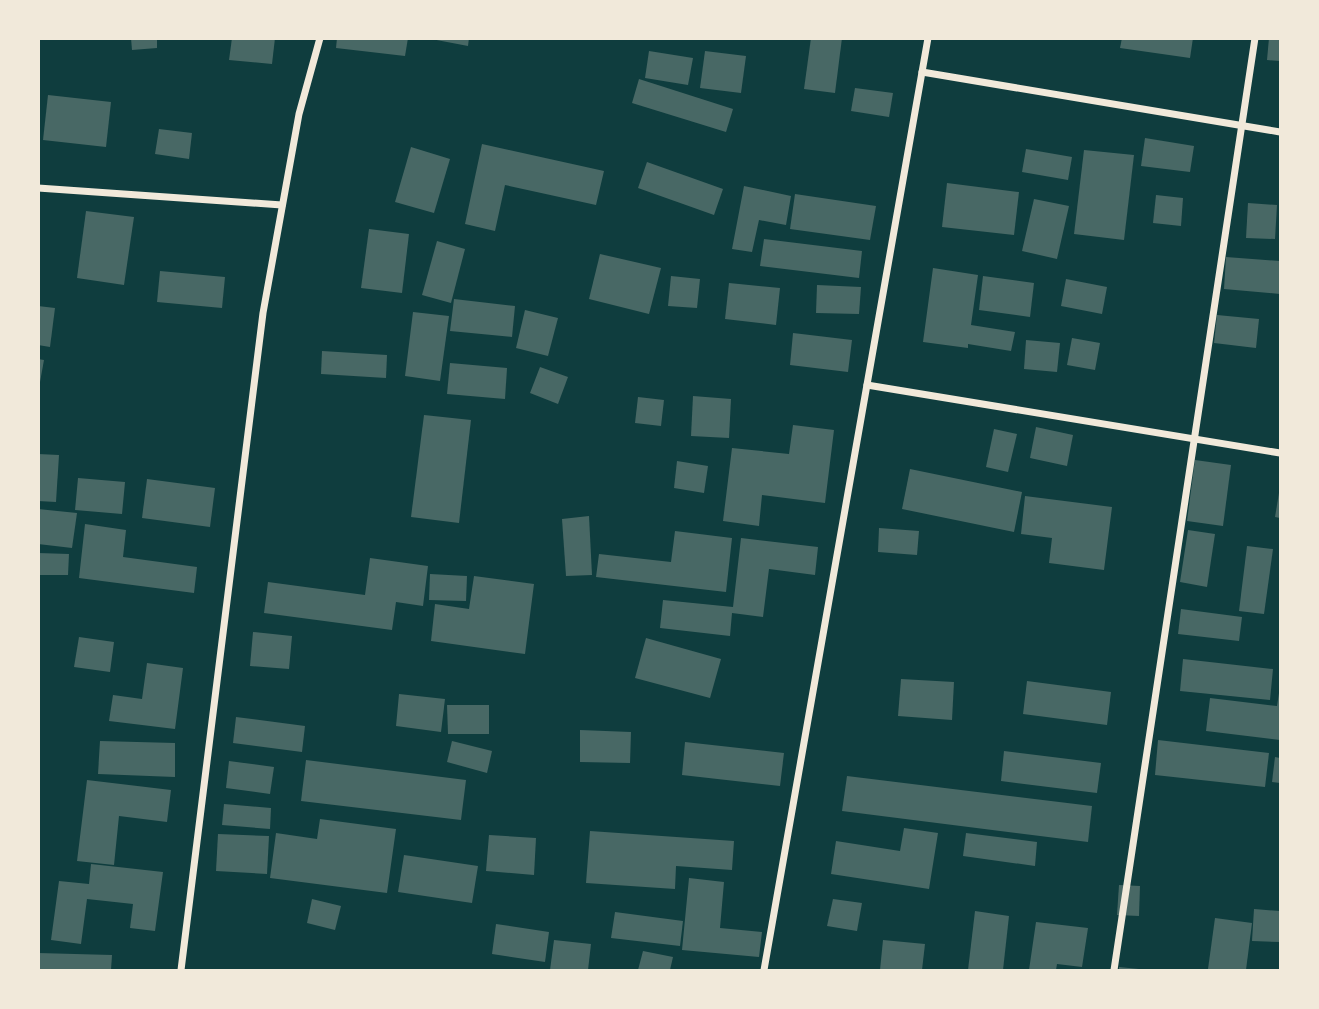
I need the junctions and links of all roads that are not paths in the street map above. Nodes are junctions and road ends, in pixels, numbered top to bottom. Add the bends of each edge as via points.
1 (320, 38) edge
2 (928, 38) edge
3 (1255, 38) edge
4 (922, 72) junction
5 (1242, 125) junction
6 (1280, 132) edge
7 (38, 188) edge
8 (282, 205) junction
9 (867, 385) junction
10 (1194, 439) junction
11 (1280, 453) edge
12 (181, 971) edge
13 (764, 971) edge
14 (1114, 971) edge

1 - 8 street via 299,114
2 - 4 street
3 - 5 street
4 - 5 street
4 - 9 street
5 - 6 street
5 - 10 street
7 - 8 street
8 - 12 street via 263,313
9 - 10 street
9 - 13 street
10 - 11 street
10 - 14 street

